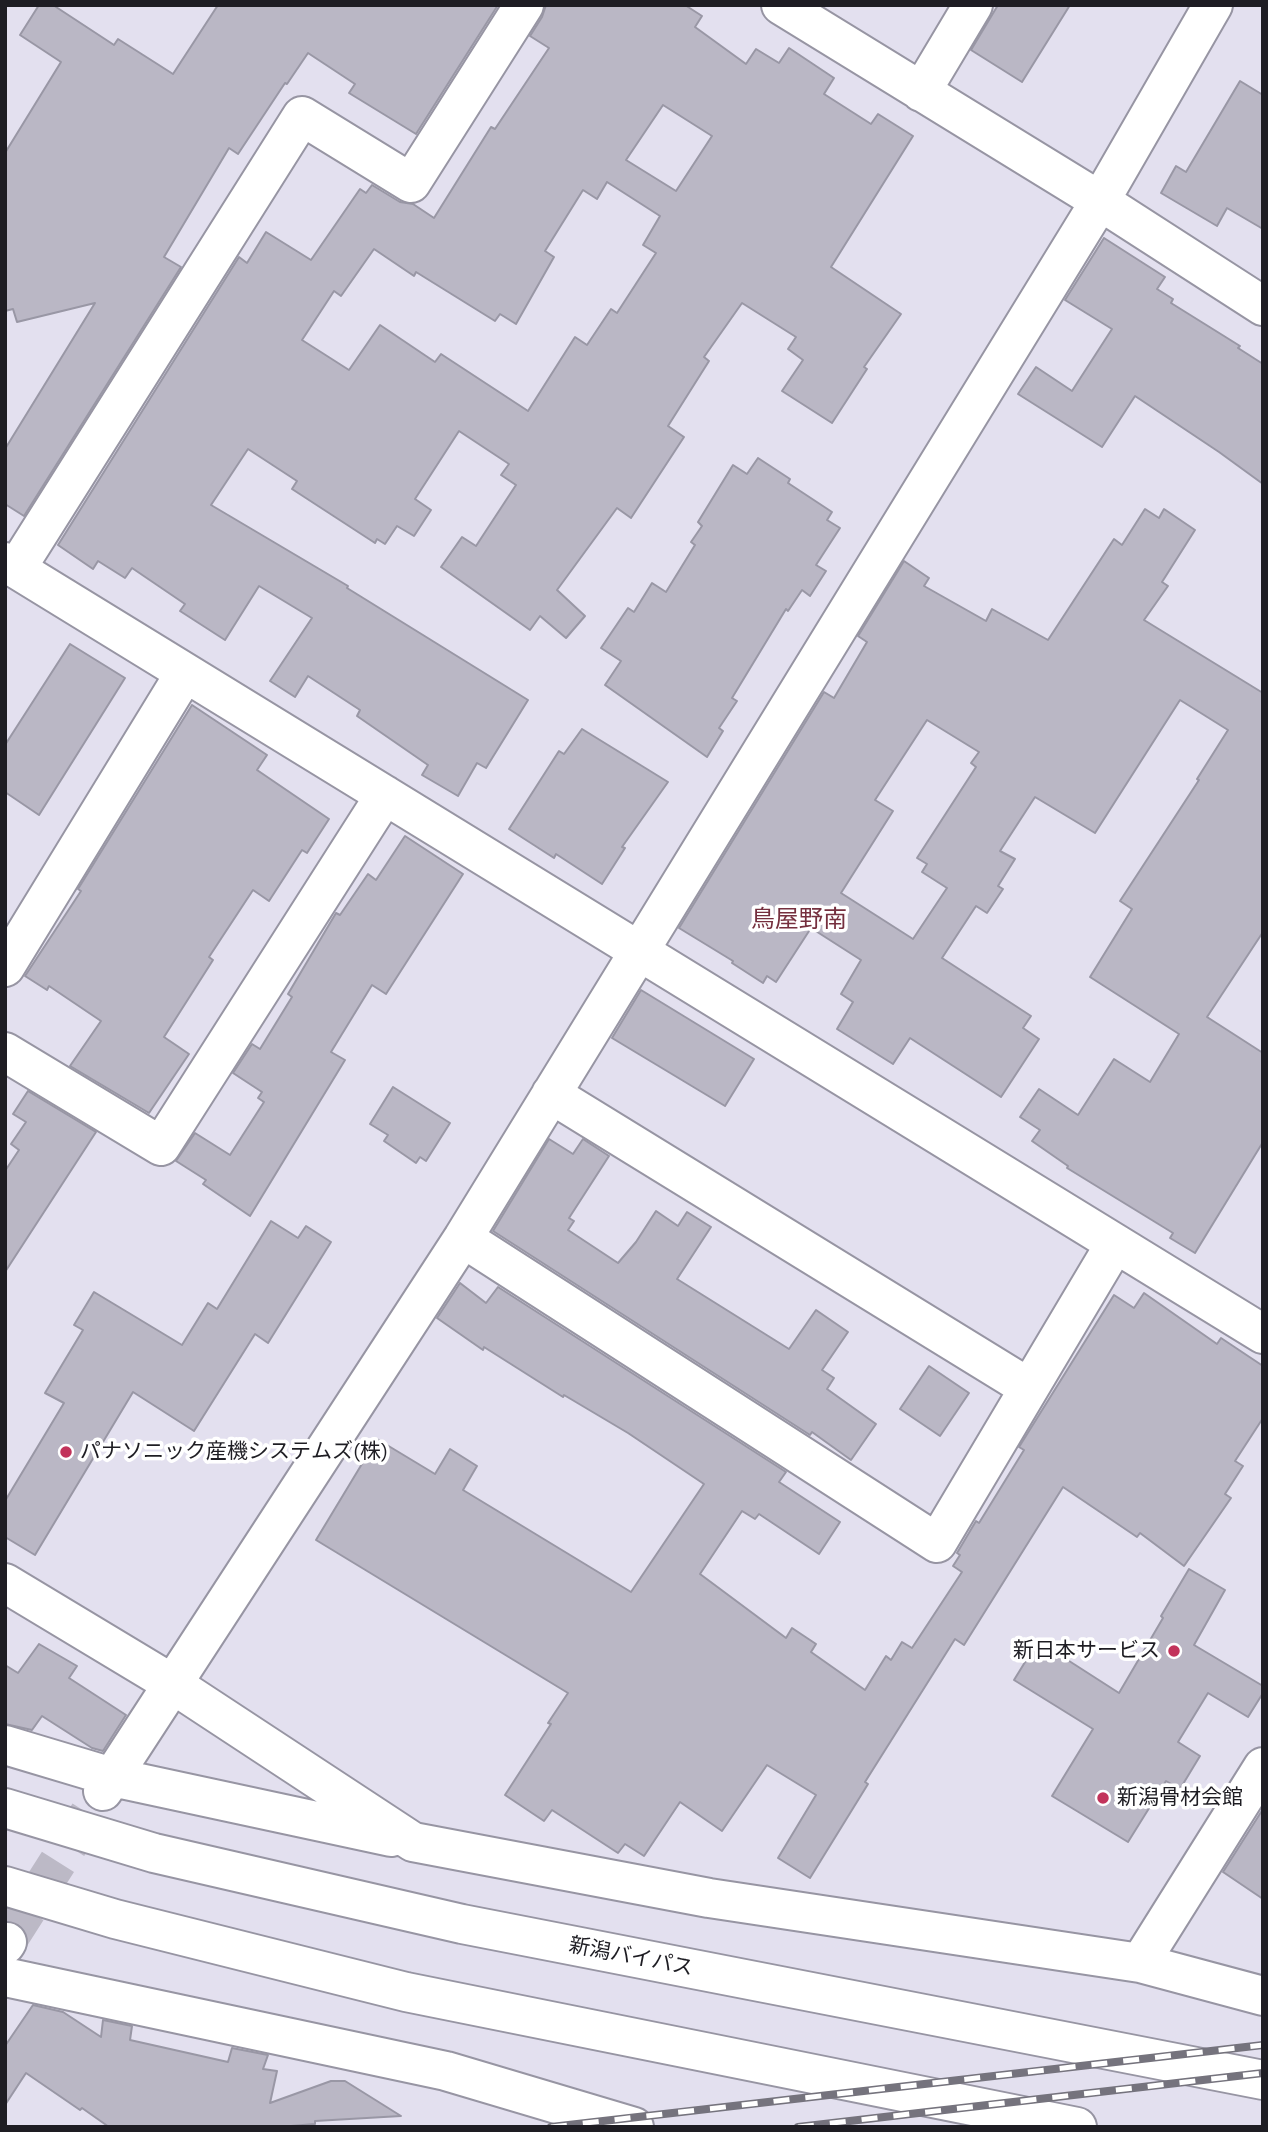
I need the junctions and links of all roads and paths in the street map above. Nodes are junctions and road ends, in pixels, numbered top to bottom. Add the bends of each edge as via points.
1 (524, 5) edge
2 (781, 5) edge
3 (973, 5) edge
4 (1213, 5) edge
5 (921, 92) junction
6 (1100, 201) junction
7 (1263, 306) edge
8 (11, 565) edge
9 (185, 673) junction
10 (385, 795) junction
11 (638, 952) junction
12 (5, 967) edge
13 (5, 1052) edge
14 (551, 1094) junction
15 (463, 1238) junction
16 (1115, 1244) junction
17 (1263, 1334) edge
18 (1029, 1388) junction
19 (5, 1583) edge
20 (171, 1683) junction
21 (5, 1745) edge
22 (1263, 1767) edge
23 (107, 1784) junction
24 (5, 1808) edge
25 (414, 1842) junction
26 (5, 1886) edge
27 (6, 1955) edge
28 (1140, 1963) junction
29 (1263, 1996) edge
30 (1263, 2080) edge
31 (634, 2127) edge
32 (1077, 2127) edge

1 - 8 main road via 411,183 302,116
2 - 5 main road
3 - 5 main road
4 - 6 main road
5 - 6 main road
6 - 7 main road
6 - 11 main road
8 - 9 main road
9 - 10 main road
9 - 12 main road
10 - 11 main road
10 - 13 main road via 161,1146
11 - 14 main road
11 - 16 main road
14 - 15 main road
14 - 18 main road
15 - 18 main road via 937,1543
15 - 20 main road
16 - 17 main road
16 - 18 main road
19 - 20 main road
20 - 23 main road
20 - 25 main road
21 - 23 main road
22 - 28 main road
23 - 25 main road
24 - 30 main road, 新潟バイパス via 154,1853 462,1924
25 - 28 main road via 709,1898
26 - 32 main road via 115,1919 406,1992
27 - 31 main road via 446,2071
28 - 29 main road

